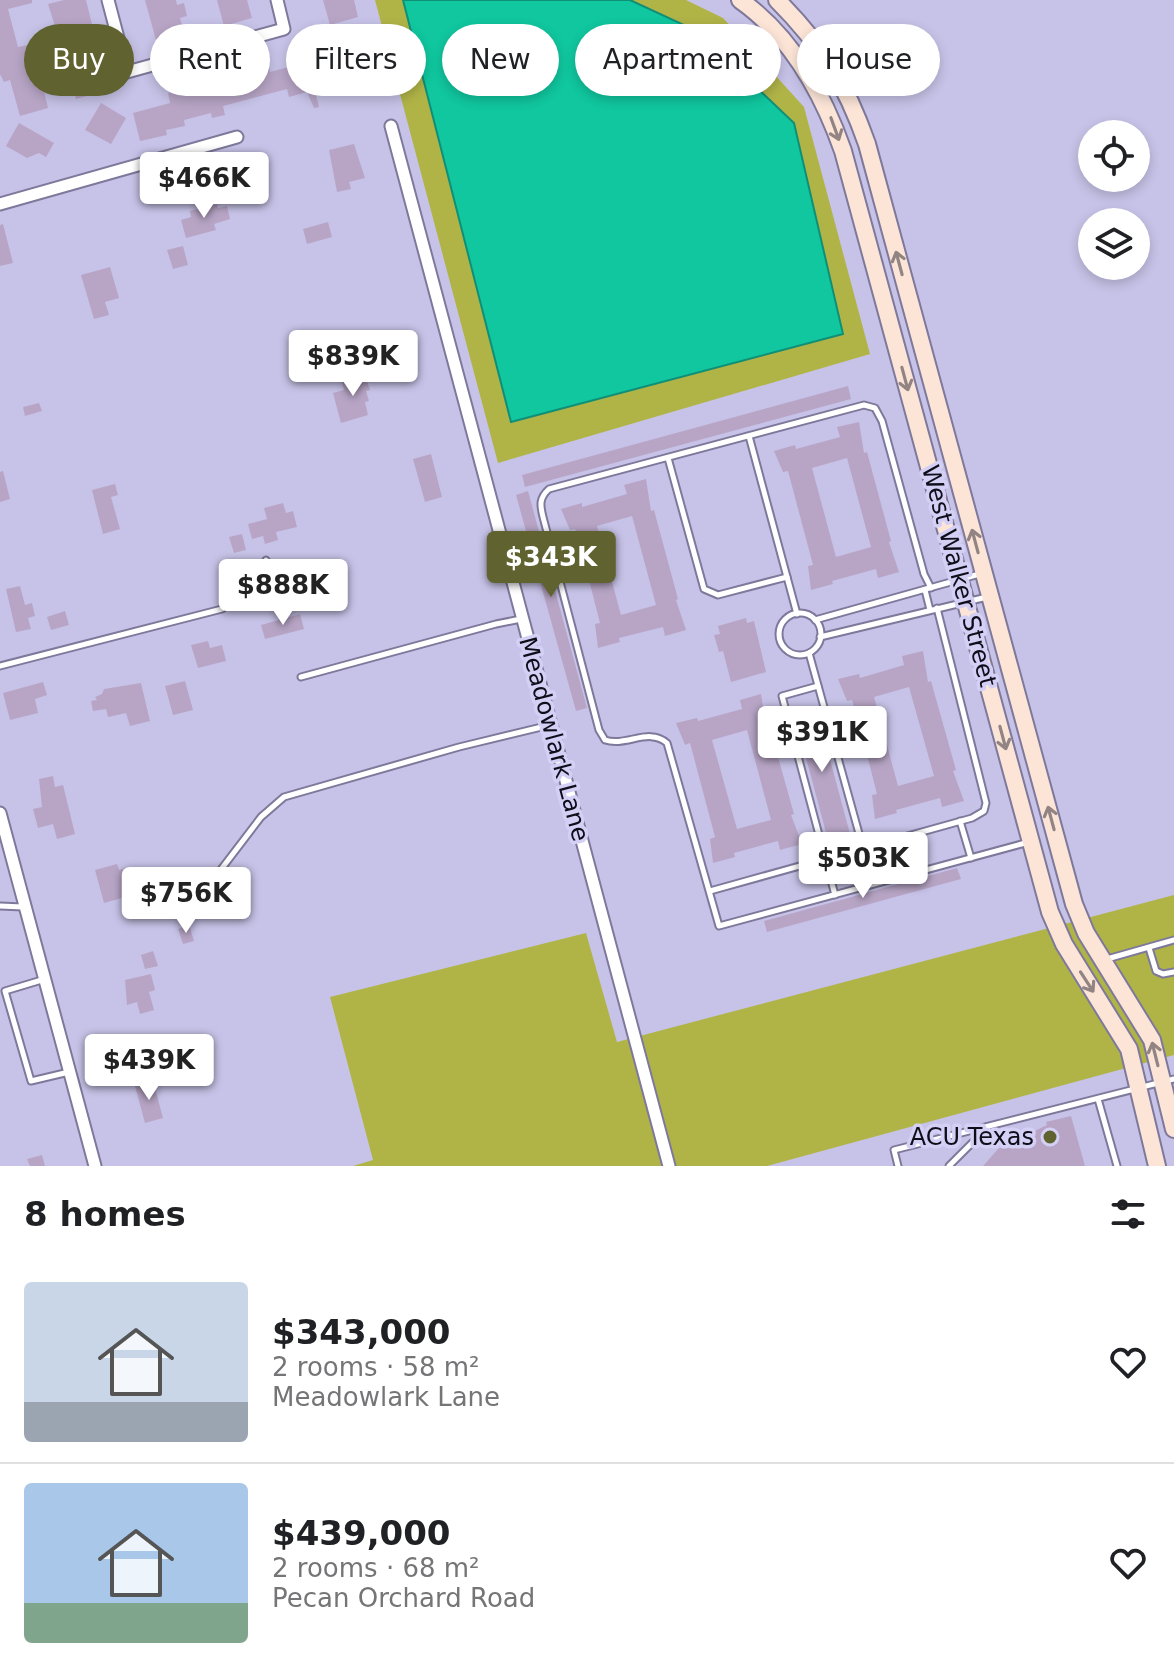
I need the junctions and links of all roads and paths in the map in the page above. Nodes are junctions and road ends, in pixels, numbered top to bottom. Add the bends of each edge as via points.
1 (108, 0) edge
2 (277, 0) edge
3 (777, 0) edge
4 (746, 2) edge
5 (391, 126) dead end
6 (237, 137) dead end
7 (0, 204) edge
8 (749, 436) junction
9 (668, 458) junction
10 (266, 560) dead end
11 (984, 573) junction
12 (787, 577) junction
13 (960, 580) junction
14 (928, 589) junction
15 (990, 596) junction
16 (966, 601) junction
17 (933, 609) junction
18 (797, 614) junction
19 (522, 619) junction
20 (815, 620) junction
21 (820, 637) junction
22 (809, 653) junction
23 (0, 666) edge
24 (301, 677) dead end
25 (818, 686) junction
26 (551, 724) junction
27 (0, 813) edge
28 (960, 821) junction
29 (1031, 841) junction
30 (863, 848) junction
31 (971, 858) junction
32 (825, 859) junction
33 (216, 876) dead end
34 (709, 891) junction
35 (835, 895) junction
36 (0, 906) edge
37 (25, 907) junction
38 (1174, 940) edge
39 (1149, 948) junction
40 (1102, 960) junction
41 (1174, 972) edge
42 (45, 979) junction
43 (2, 991) edge
44 (70, 1071) junction
45 (1168, 1080) edge
46 (1138, 1089) junction
47 (1098, 1099) junction
48 (990, 1125) junction
49 (1174, 1129) edge
50 (95, 1166) edge
51 (669, 1166) edge
52 (898, 1166) edge
53 (949, 1166) edge
54 (1117, 1166) edge
55 (1157, 1166) edge

1 - 2 street via 127,72 284,29
11 -> 3 street, West Walker Street via 858,119 831,63
4 -> 13 street, West Walker Street via 810,76 831,117
5 - 19 street, Meadowlark Lane
6 - 7 street
8 - 9 lane
8 - 12 lane
8 - 14 lane via 864,405 875,408
9 - 12 lane via 704,589 718,595
9 - 34 lane via 549,489 540,505 599,730 616,744 651,736 667,743
10 - 23 lane via 260,577 222,609
11 - 13 lane
11 - 15 street, West Walker Street
12 - 18 lane
13 - 14 lane
13 - 16 street, West Walker Street
14 - 17 lane
14 - 20 lane
15 - 16 lane
40 -> 15 street, West Walker Street via 1074,904
16 - 17 lane
16 -> 29 street, West Walker Street
17 - 21 lane
17 - 28 lane via 986,803 984,811
18 - 20 lane
18 - 22 lane via 782,624 781,643 790,652
19 - 24 lane
19 - 26 street, Meadowlark Lane
20 - 21 lane
21 - 22 lane
22 - 25 lane
25 - 30 lane
25 - 32 lane via 782,696
26 - 33 lane via 284,797 261,817
26 - 51 street, Meadowlark Lane
27 - 37 street
28 - 30 lane
28 - 31 lane
29 - 31 lane
29 -> 46 street, West Walker Street via 1050,912 1129,1049
30 - 32 lane
31 - 35 lane
32 - 34 lane
32 - 35 lane
34 - 35 lane via 719,926
36 - 37 lane
37 - 42 street
38 - 39 lane
39 - 40 lane
39 - 41 lane via 1156,971
45 -> 40 street, West Walker Street via 1152,1040
42 - 43 lane
42 - 44 street
43 - 44 lane via 31,1081
44 - 50 street
45 - 46 lane
45 - 49 street, West Walker Street
46 - 47 lane
46 - 55 street, West Walker Street
47 - 48 lane
47 - 54 lane
48 - 52 lane via 894,1150
48 - 53 lane

